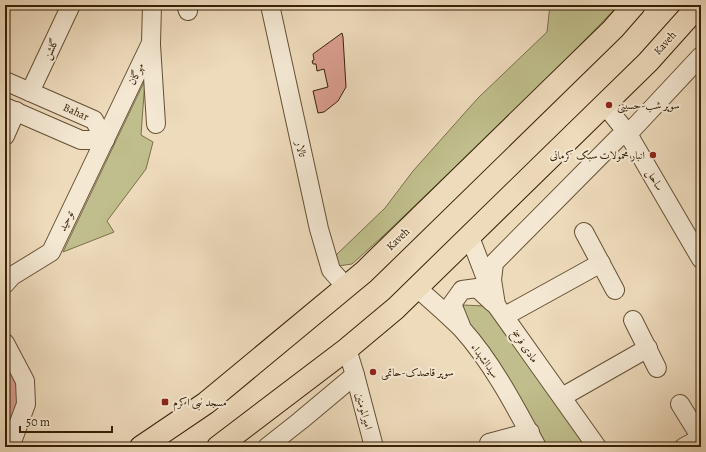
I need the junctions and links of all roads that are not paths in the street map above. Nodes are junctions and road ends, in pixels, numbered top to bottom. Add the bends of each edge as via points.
1 (71, 5) edge
2 (270, 5) edge
3 (634, 5) edge
4 (699, 5) edge
5 (153, 6) edge
6 (151, 44) junction
7 (701, 56) edge
8 (5, 81) edge
9 (30, 92) junction
10 (605, 105) junction
11 (10, 109) edge
12 (156, 124) dead end
13 (628, 134) junction
14 (5, 136) edge
15 (105, 140) junction
16 (584, 232) dead end
17 (470, 237) junction
18 (701, 259) edge
19 (601, 263) junction
20 (5, 284) edge
21 (346, 287) junction
22 (417, 288) junction
23 (615, 290) dead end
24 (500, 311) junction
25 (633, 320) dead end
26 (463, 330) junction
27 (5, 343) edge
28 (648, 348) junction
29 (347, 349) junction
30 (657, 368) dead end
31 (355, 375) junction
32 (562, 397) junction
33 (680, 404) dead end
34 (701, 438) edge
35 (533, 440) edge
36 (10, 447) edge
37 (141, 447) edge
38 (218, 447) edge
39 (267, 447) edge
40 (374, 447) edge
41 (490, 447) edge
42 (597, 447) edge
43 (684, 447) edge

1 - 9 street, گلشن
2 - 21 street, تالار via 319,229 331,270
3 - 21 main road, Kaveh via 614,29
4 - 10 main road, Kaveh
5 - 6 street, مهرگان
6 - 12 street
6 - 15 street, مهرگان
7 - 13 street
8 - 9 street, Bahar
9 - 15 street, Bahar via 94,120
10 - 13 street, ساحل
10 - 17 main road, Kaveh
11 - 14 street
11 - 15 street via 81,140
13 - 18 street, ساحل
13 - 24 street via 618,138 494,263 492,280
15 - 20 street, توحید via 52,252 12,276
16 - 19 street
17 - 22 main road, Kaveh
17 - 24 street, مادی فرسخ
19 - 23 street
19 - 24 street
21 - 37 main road, Kaveh via 206,403
22 - 26 street, سیدالشهداء
22 - 29 main road, Kaveh
24 - 26 street via 477,288 462,290 452,304
24 - 32 street, مادی فرسخ
25 - 28 street
26 - 35 street, سیدالشهداء via 513,401
27 - 36 street via 25,381 26,404
28 - 30 street
28 - 32 street
29 - 31 street, امیرالمومنین
29 - 38 main road, Kaveh
31 - 39 street
31 - 40 street, امیرالمومنین
32 - 42 street, مادی فرسخ
33 - 34 street
34 - 43 street
35 - 41 street via 489,443

